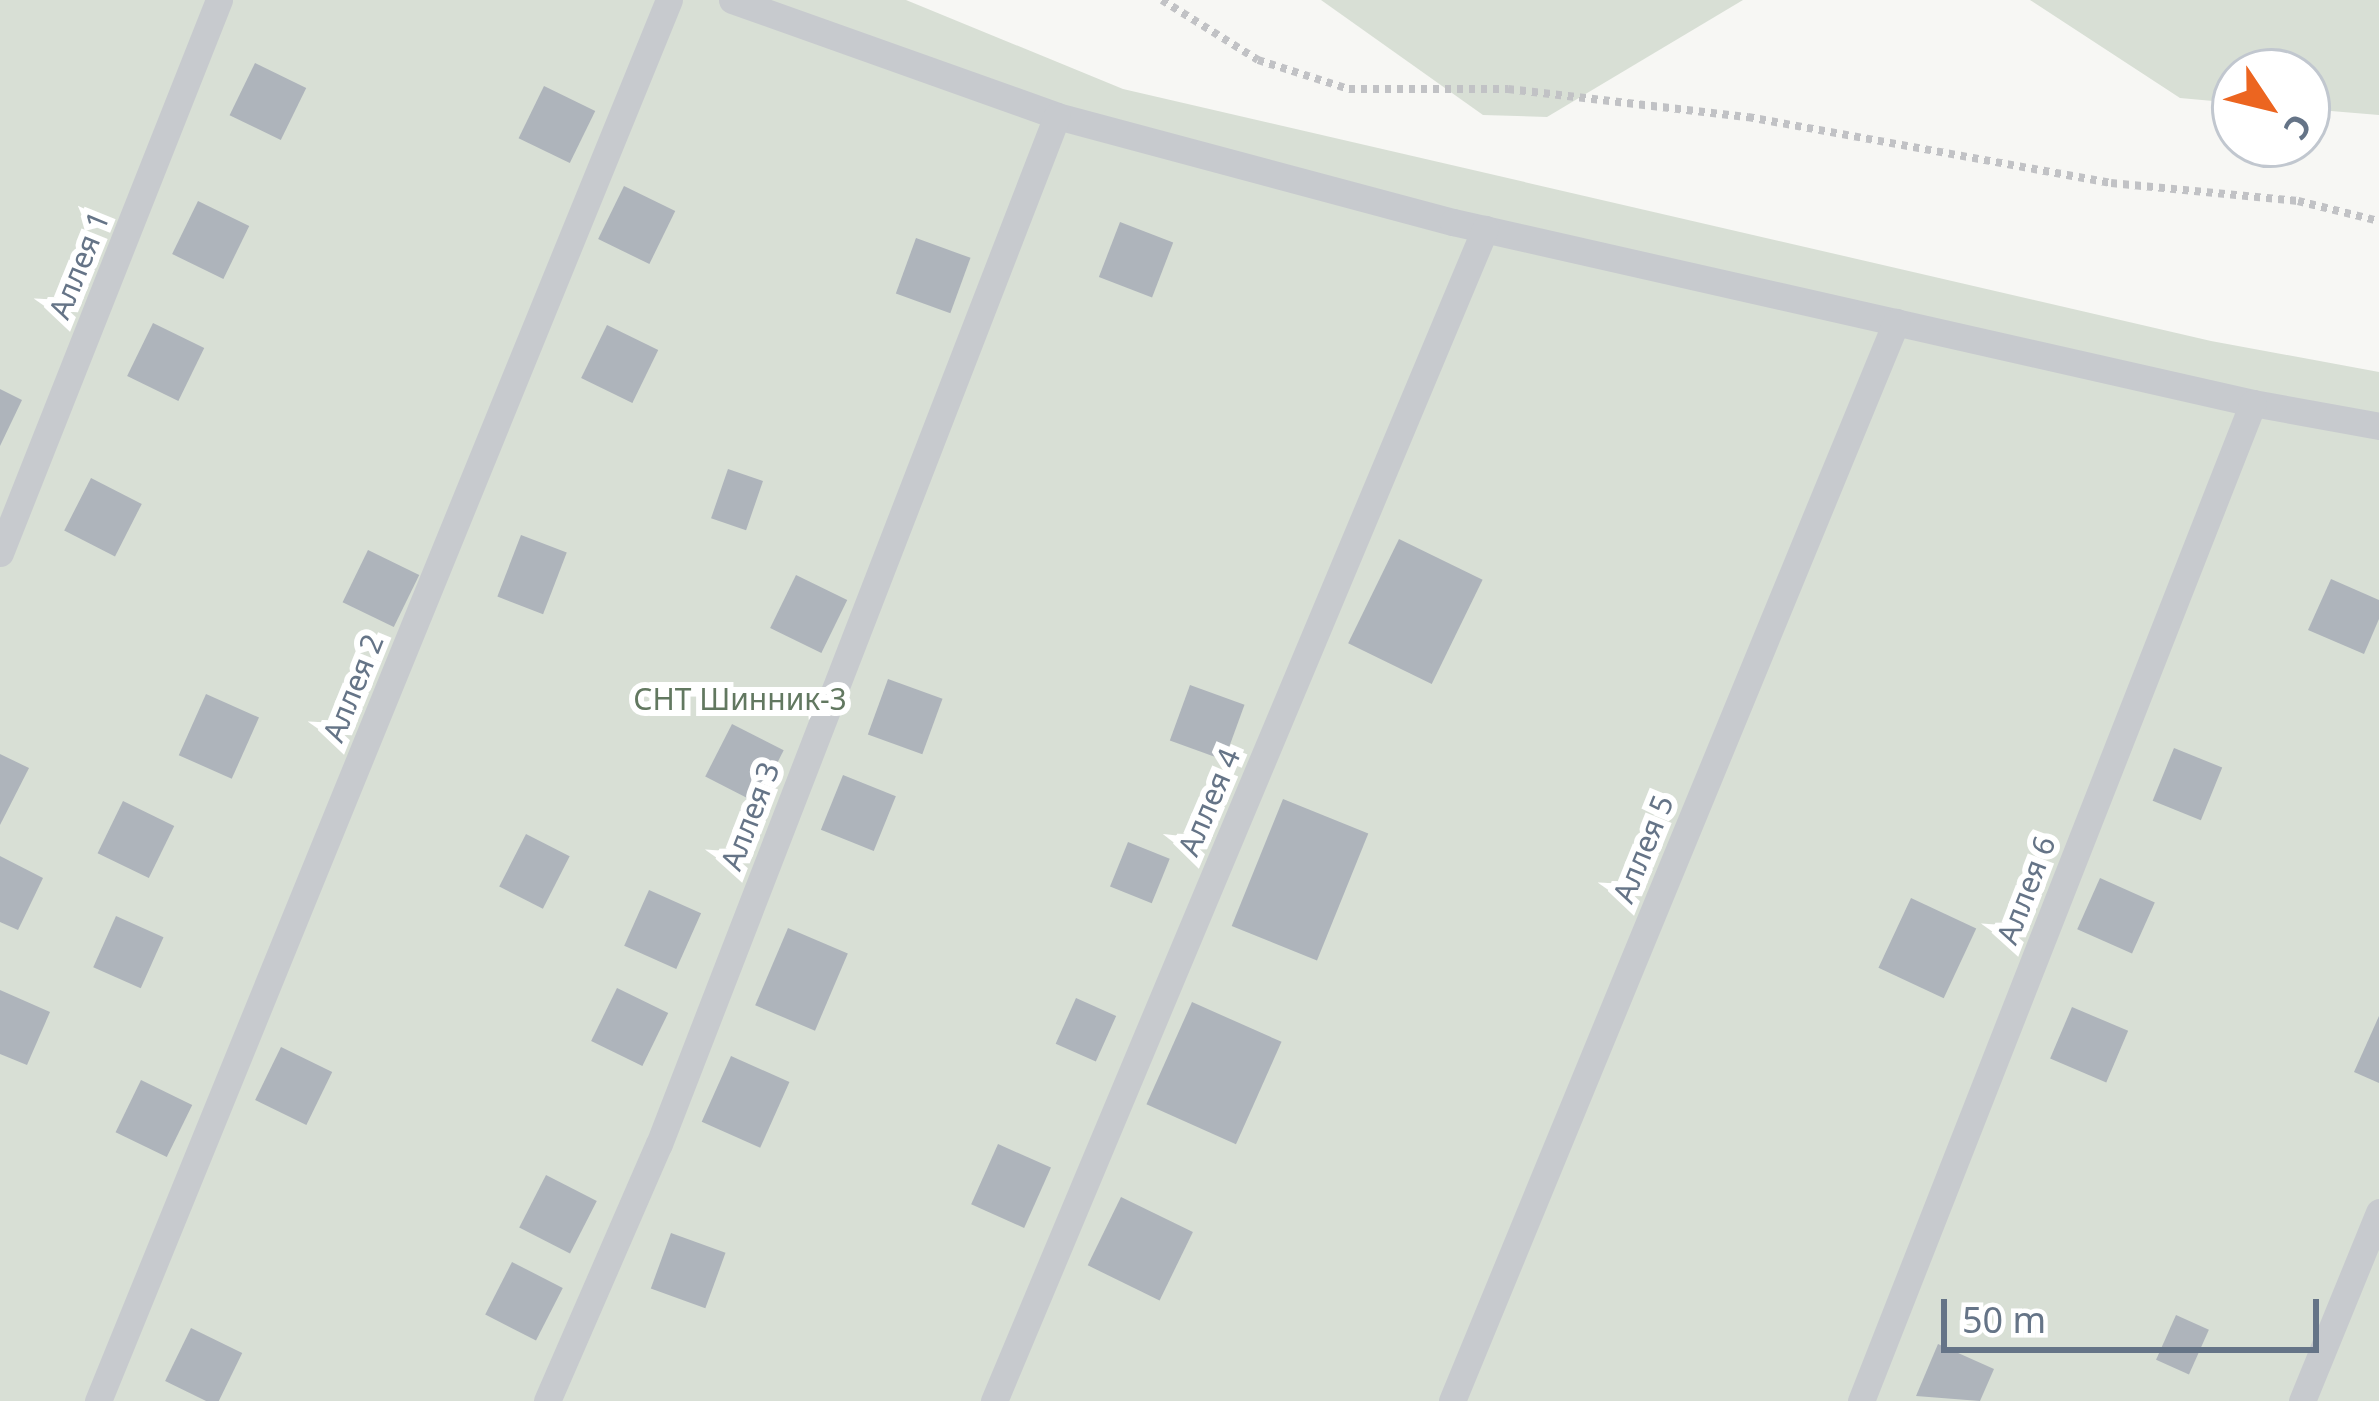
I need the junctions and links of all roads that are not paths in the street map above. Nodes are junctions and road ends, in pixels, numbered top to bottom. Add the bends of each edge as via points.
1 (219, 0) edge
2 (669, 0) edge
3 (732, 0) edge
4 (1058, 116) junction
5 (1485, 229) junction
6 (1896, 322) junction
7 (2253, 403) junction
8 (2379, 426) edge
9 (0, 554) edge
10 (2379, 1211) edge
11 (98, 1401) edge
12 (547, 1401) edge
13 (994, 1401) edge
14 (1452, 1401) edge
15 (1861, 1401) edge
16 (2302, 1401) edge

1 - 9 lane, Аллея 1
2 - 11 lane, Аллея 2
3 - 4 lane
4 - 5 lane
4 - 12 lane, Аллея 3 via 658,1144
5 - 6 lane
5 - 13 lane, Аллея 4
6 - 7 lane
6 - 14 lane, Аллея 5
7 - 8 lane
7 - 15 lane, Аллея 6
10 - 16 lane

